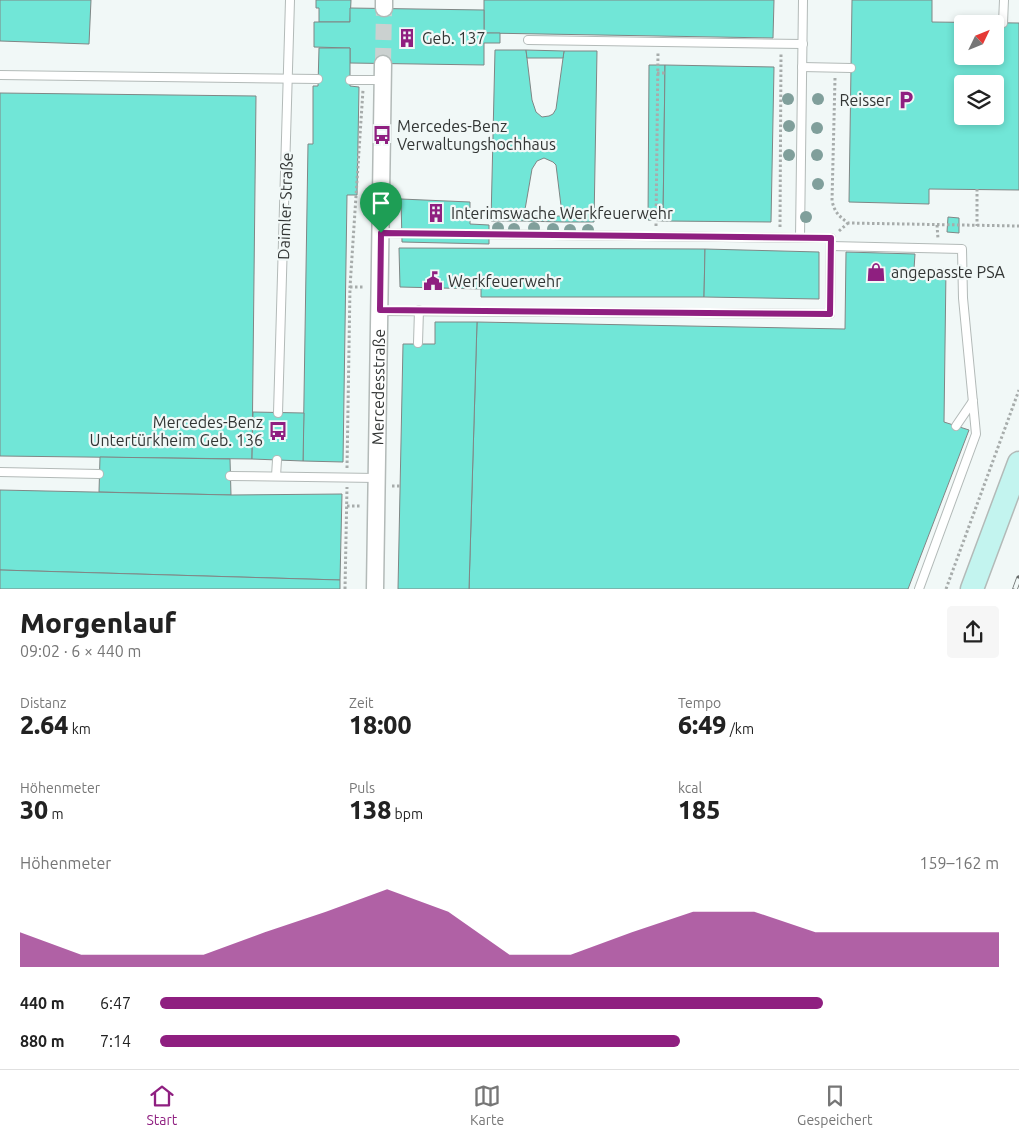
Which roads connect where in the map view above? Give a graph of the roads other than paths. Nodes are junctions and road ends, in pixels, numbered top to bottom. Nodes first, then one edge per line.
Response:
1 (290, 0) edge
2 (803, 0) edge
3 (1004, 0) edge
4 (1003, 15) edge
5 (528, 40) dead end
6 (803, 44) junction
7 (802, 67) junction
8 (851, 68) dead end
9 (383, 72) joint
10 (0, 75) edge
11 (289, 79) junction
12 (318, 79) dead end
13 (350, 80) dead end
14 (381, 233) junction
15 (800, 238) junction
16 (831, 246) junction
17 (380, 310) junction
18 (419, 310) junction
19 (418, 343) dead end
20 (973, 401) junction
21 (278, 413) dead end
22 (956, 426) dead end
23 (276, 460) dead end
24 (1019, 463) edge
25 (0, 472) edge
26 (99, 474) dead end
27 (230, 476) dead end
28 (276, 476) junction
29 (377, 478) junction
30 (376, 589) edge
31 (920, 589) edge
32 (972, 589) edge

1 - 11 lane, Daimler Straße
2 - 6 lane
3 - 4 lane
5 - 6 lane
6 - 7 lane
7 - 8 lane
7 - 15 lane
9 - 13 lane
9 - 14 street, Mercedesstraße
10 - 11 lane
11 - 12 lane
11 - 21 lane, Daimler Straße
14 - 15 lane
14 - 17 street, Mercedesstraße
15 - 16 lane
16 - 18 lane
16 - 20 lane
17 - 18 lane
17 - 29 street, Mercedesstraße
18 - 19 lane
20 - 22 lane
20 - 31 lane
23 - 28 lane
24 - 32 main road
25 - 26 lane
27 - 28 lane
28 - 29 lane
29 - 30 street, Mercedesstraße

